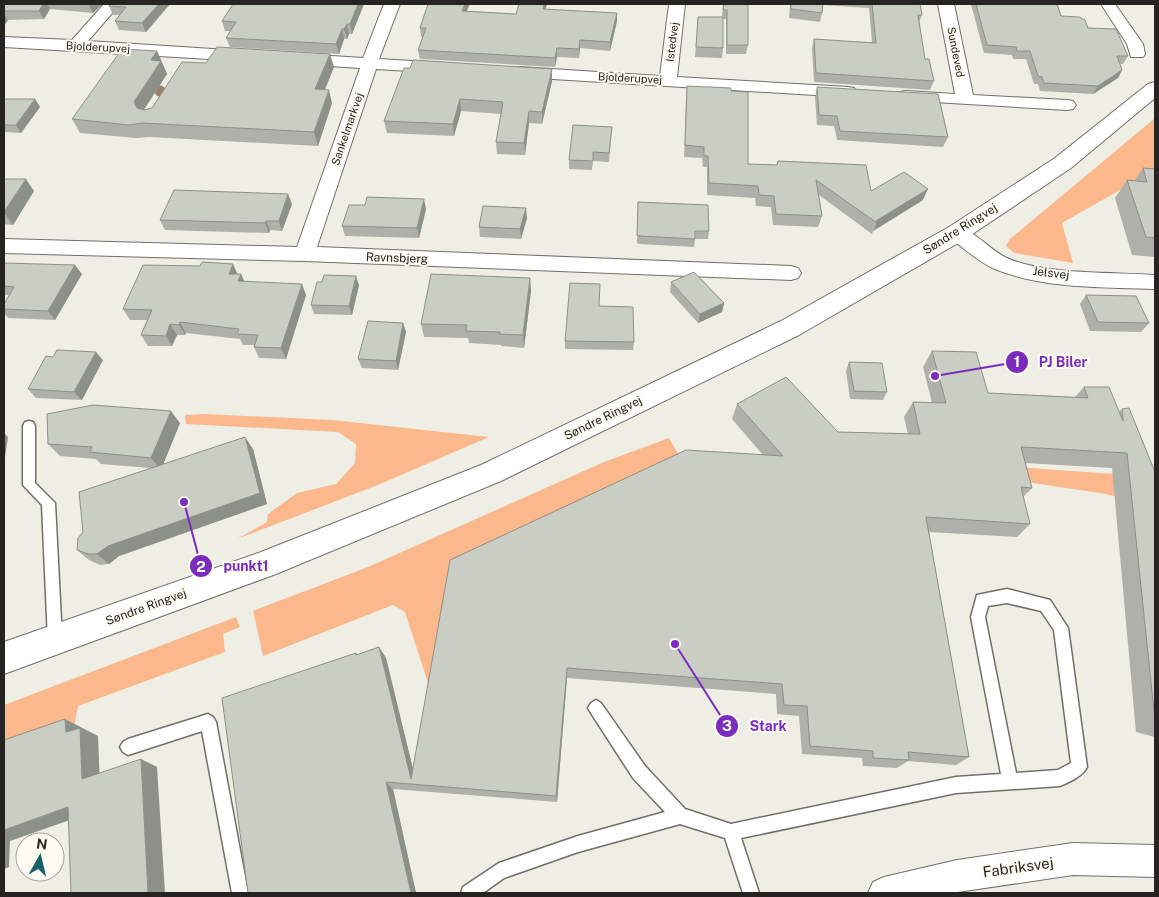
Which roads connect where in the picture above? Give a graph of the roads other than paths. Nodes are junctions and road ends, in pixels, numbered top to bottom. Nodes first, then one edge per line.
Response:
1 (112, 4) edge
2 (392, 4) edge
3 (677, 4) edge
4 (946, 4) edge
5 (1108, 4) edge
6 (4, 42) edge
7 (76, 45) junction
8 (192, 52) junction
9 (1137, 54) dead end
10 (264, 57) edge
11 (284, 58) edge
12 (369, 64) junction
13 (182, 68) edge
14 (456, 69) edge
15 (506, 72) edge
16 (668, 81) junction
17 (1155, 88) edge
18 (866, 93) edge
19 (886, 94) edge
20 (965, 100) junction
21 (1067, 105) dead end
22 (957, 233) junction
23 (4, 246) edge
24 (304, 254) junction
25 (791, 273) dead end
26 (1155, 282) edge
27 (29, 426) dead end
28 (55, 640) junction
29 (4, 658) edge
30 (596, 708) dead end
31 (128, 747) dead end
32 (1010, 781) junction
33 (680, 816) junction
34 (731, 832) junction
35 (1155, 860) edge
36 (240, 893) edge
37 (469, 893) edge
38 (751, 893) edge
39 (884, 893) edge

1 - 7 street
2 - 12 street, Sankelmarkvej
3 - 16 street, Istedvej
4 - 20 street, Sundeved
5 - 9 street
6 - 7 street, Bjolderupvej
7 - 8 street, Bjolderupvej
8 - 10 street, Bjolderupvej
8 - 13 street
11 - 12 street
12 - 14 street
12 - 24 street, Sankelmarkvej
15 - 16 street, Bjolderupvej
16 - 18 street, Bjolderupvej
17 - 22 main road, Søndre Ringvej
19 - 20 street
20 - 21 street
22 - 26 street, Jelsvej
22 - 28 main road, Søndre Ringvej
23 - 24 street, Ravnsbjerg
24 - 25 street, Ravnsbjerg
27 - 28 lane
28 - 29 main road, Søndre Ringvej
30 - 33 lane
31 - 36 lane
32 - 32 lane
32 - 34 lane
33 - 34 lane
33 - 37 lane
34 - 38 lane
35 - 39 street, Fabriksvej

